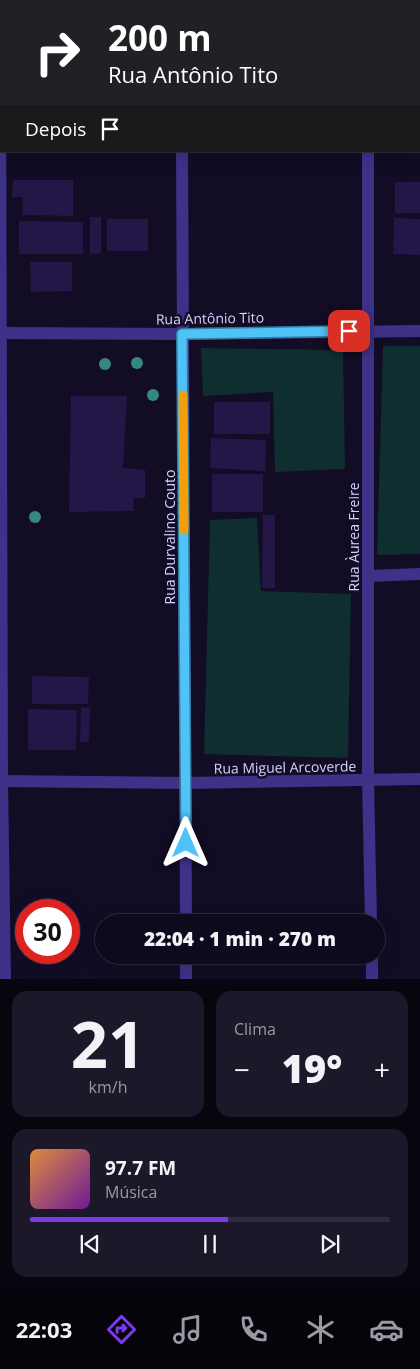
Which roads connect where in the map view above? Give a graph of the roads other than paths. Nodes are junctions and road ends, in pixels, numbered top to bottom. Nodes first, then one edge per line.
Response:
1 (0, 152) edge
2 (182, 152) edge
3 (368, 152) edge
4 (368, 331) junction
5 (420, 331) edge
6 (1, 334) edge
7 (182, 334) junction
8 (420, 574) edge
9 (368, 576) junction
10 (420, 779) edge
11 (368, 780) junction
12 (1, 781) edge
13 (186, 784) junction
14 (186, 914) edge
15 (371, 914) edge
16 (186, 964) edge
17 (372, 964) edge
18 (5, 979) edge
19 (186, 979) edge
20 (372, 979) edge

1 - 6 street
2 - 7 street, Rua Durvalino Couto
3 - 4 street, Rua Àurea Freire
4 - 5 street, Rua Antônio Tito
4 - 7 street, Rua Antônio Tito
4 - 9 street, Rua Àurea Freire
6 - 7 street, Rua Antônio Tito
6 - 12 street
7 - 13 street, Rua Durvalino Couto
8 - 9 street
9 - 11 street, Rua Àurea Freire
10 - 11 street, Rua Miguel Arcoverde
11 - 13 street, Rua Miguel Arcoverde
11 - 15 street, Rua Àurea Freire
12 - 13 street, Rua Miguel Arcoverde
12 - 18 street
13 - 14 street, Rua Durvalino Couto
16 - 19 street
17 - 20 street

